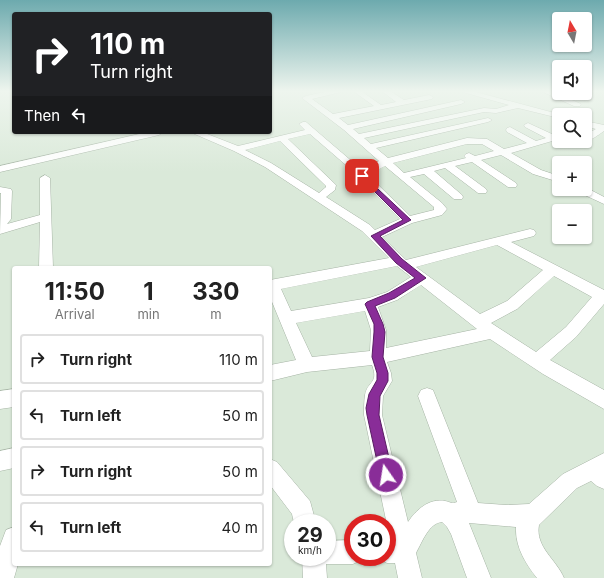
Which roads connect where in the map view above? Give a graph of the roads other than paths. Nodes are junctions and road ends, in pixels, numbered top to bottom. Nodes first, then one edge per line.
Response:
1 (333, 118) edge
2 (391, 118) edge
3 (447, 118) edge
4 (488, 120) dead end
5 (303, 124) dead end
6 (528, 125) dead end
7 (592, 125) edge
8 (347, 128) junction
9 (603, 128) edge
10 (510, 130) dead end
11 (311, 131) junction
12 (150, 134) edge
13 (199, 134) edge
14 (592, 134) edge
15 (552, 135) edge
16 (358, 137) junction
17 (282, 138) junction
18 (552, 138) edge
19 (453, 144) junction
20 (535, 144) junction
21 (369, 147) junction
22 (237, 148) junction
23 (504, 152) junction
24 (473, 159) junction
25 (385, 162) junction
26 (447, 165) junction
27 (0, 169) edge
28 (426, 170) junction
29 (361, 176) junction
30 (402, 176) junction
31 (552, 177) edge
32 (45, 178) dead end
33 (512, 185) dead end
34 (0, 190) edge
35 (482, 191) dead end
36 (592, 194) edge
37 (458, 197) dead end
38 (319, 198) junction
39 (604, 200) edge
40 (44, 217) junction
41 (408, 220) junction
42 (0, 224) edge
43 (0, 230) edge
44 (530, 233) dead end
45 (375, 236) junction
46 (499, 241) junction
47 (402, 263) junction
48 (46, 266) edge
49 (552, 270) junction
50 (421, 278) junction
51 (272, 285) edge
52 (272, 287) edge
53 (603, 296) edge
54 (370, 304) junction
55 (286, 318) junction
56 (479, 322) junction
57 (492, 332) junction
58 (377, 357) junction
59 (537, 361) junction
60 (307, 365) junction
61 (272, 372) edge
62 (427, 396) dead end
63 (12, 398) edge
64 (0, 400) edge
65 (604, 400) edge
66 (12, 458) edge
67 (0, 461) edge
68 (600, 470) edge
69 (272, 472) edge
70 (303, 514) edge
71 (390, 514) edge
72 (458, 514) junction
73 (533, 515) junction
74 (12, 538) edge
75 (0, 539) edge
76 (12, 545) edge
77 (396, 551) edge
78 (314, 566) edge
79 (2, 578) edge
80 (315, 578) edge
81 (410, 578) edge
82 (479, 578) edge
83 (552, 578) edge

1 - 8 street
2 - 8 street
3 - 16 street
4 - 21 street
5 - 11 street
6 - 15 street
7 - 9 street
8 - 16 street
9 - 14 street
10 - 20 street
11 - 17 street
11 - 29 street
12 - 27 street
13 - 22 street
16 - 21 street
17 - 22 street
17 - 38 street
18 - 20 street
19 - 23 street
19 - 24 street
19 - 25 street
20 - 23 street
21 - 25 street
22 - 38 street
23 - 24 street
23 - 31 street
24 - 26 street
24 - 33 street
25 - 29 street
25 - 30 street
26 - 28 street
26 - 35 street
28 - 30 street
28 - 37 street
29 - 41 street
30 - 41 street
32 - 40 street
34 - 42 street
36 - 39 street
38 - 45 street
40 - 43 street
40 - 48 street
41 - 45 street
44 - 46 street
45 - 47 street
46 - 47 street
46 - 49 street
47 - 50 street
47 - 51 street
49 - 53 street
49 - 56 street
50 - 54 street
50 - 56 street
52 - 55 street
53 - 59 street
54 - 55 street
54 - 58 street
55 - 60 street
56 - 57 street
57 - 58 street
57 - 59 street
58 - 60 street
58 - 71 street
59 - 65 street
60 - 61 street
62 - 72 street
63 - 64 street
66 - 67 street
68 - 73 street
69 - 70 street
72 - 73 street
72 - 77 street
72 - 82 street
73 - 83 street
74 - 75 street
76 - 79 street
77 - 81 street
78 - 80 street

